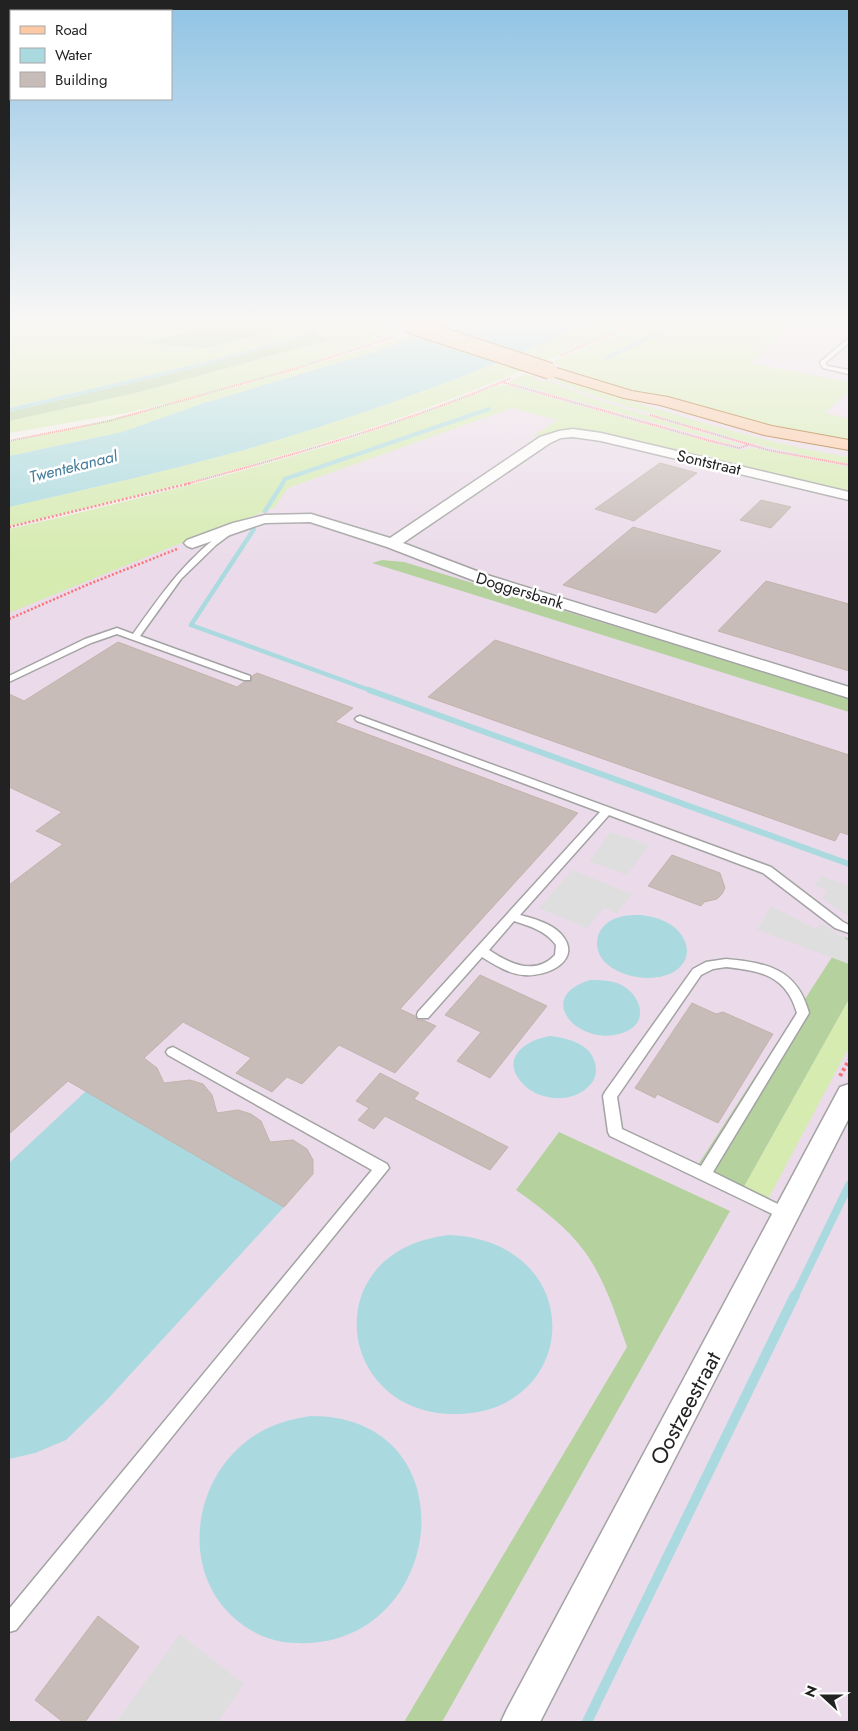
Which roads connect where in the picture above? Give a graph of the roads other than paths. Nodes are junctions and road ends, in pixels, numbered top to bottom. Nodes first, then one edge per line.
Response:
1 (646, 403) edge
2 (672, 403) edge
3 (849, 445) edge
4 (849, 454) edge
5 (849, 496) edge
6 (238, 526) junction
7 (192, 544) road end
8 (392, 544) junction
9 (135, 637) junction
10 (9, 678) edge
11 (247, 678) dead end
12 (849, 693) edge
13 (360, 719) dead end
14 (607, 811) junction
15 (512, 916) junction
16 (849, 929) edge
17 (481, 950) junction
18 (423, 1014) dead end
19 (173, 1052) dead end
20 (849, 1094) edge
21 (704, 1174) junction
22 (787, 1214) junction
23 (9, 1624) edge
24 (520, 1722) edge

1 - 4 main road
2 - 3 main road
5 - 8 street, Sontstraat
6 - 7 street, Doggersbank
6 - 8 street, Doggersbank
6 - 9 lane
8 - 12 street, Doggersbank
9 - 10 lane
9 - 11 lane
13 - 14 lane
14 - 15 lane
14 - 16 lane
15 - 17 lane
15 - 17 lane
17 - 18 lane
19 - 23 lane
20 - 22 street, Oostzeestraat
21 - 21 lane
21 - 22 lane
22 - 24 street, Oostzeestraat

